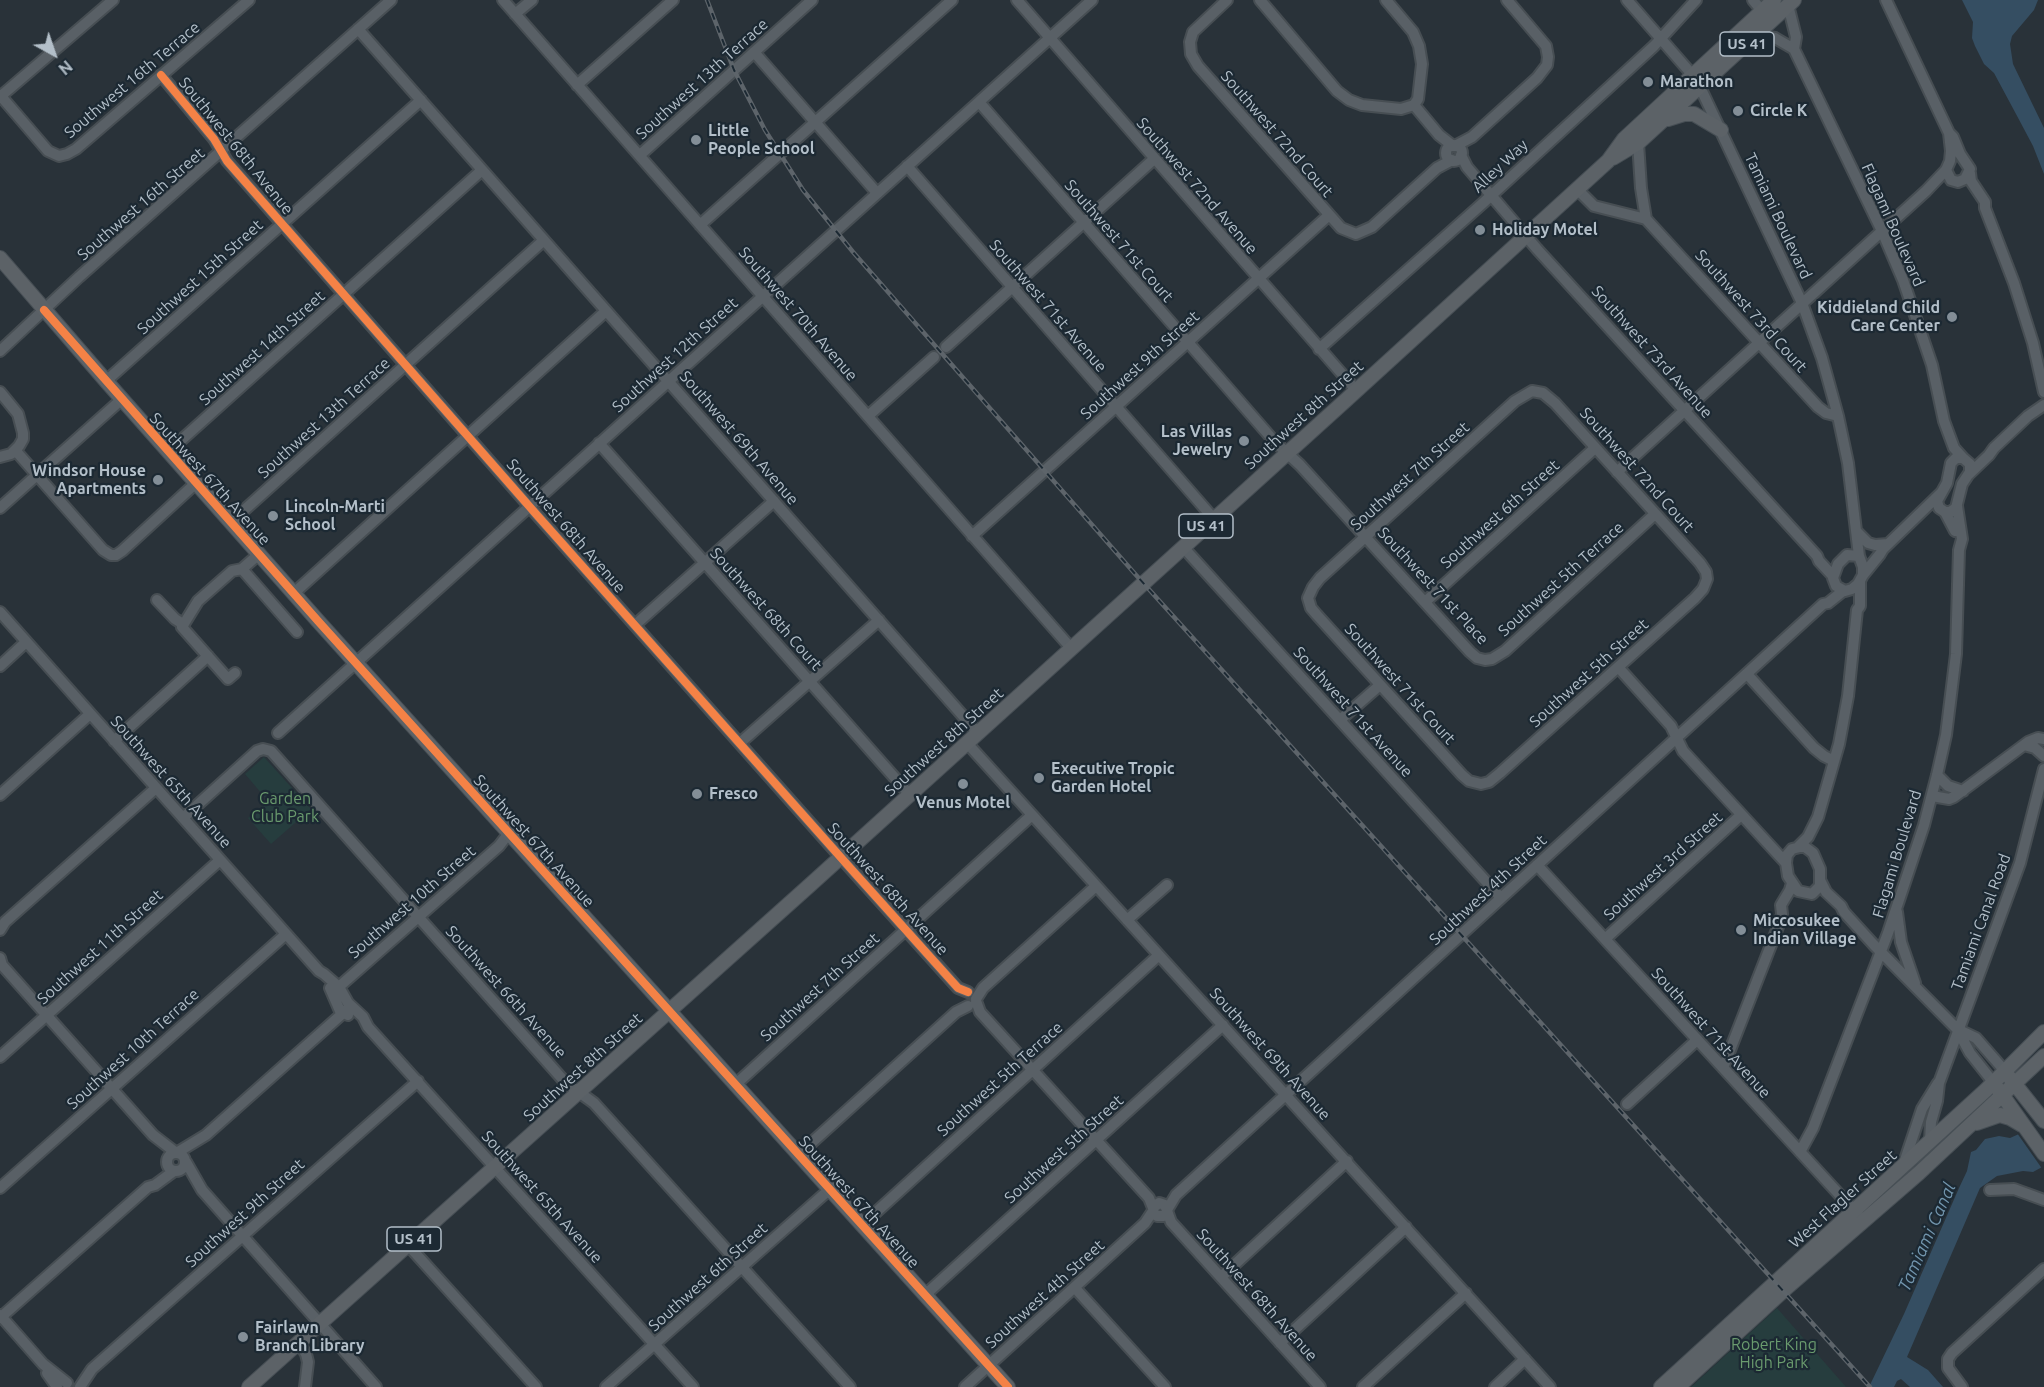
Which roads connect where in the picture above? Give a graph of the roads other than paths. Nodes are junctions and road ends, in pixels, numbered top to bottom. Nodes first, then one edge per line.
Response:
1 (113, 0) edge
2 (249, 0) edge
3 (391, 0) edge
4 (503, 0) edge
5 (532, 0) edge
6 (673, 0) edge
7 (812, 0) edge
8 (952, 0) edge
9 (1017, 0) edge
10 (1092, 0) edge
11 (1227, 0) edge
12 (1260, 0) edge
13 (1386, 0) edge
14 (1507, 0) edge
15 (1628, 0) edge
16 (1696, 0) edge
17 (1753, 0) edge
18 (1774, 0) edge
19 (1886, 0) edge
20 (1791, 2) edge
21 (1762, 11) junction
22 (515, 15) junction
23 (358, 29) junction
24 (1756, 35) junction
25 (1050, 38) junction
26 (1660, 38) junction
27 (1794, 49) junction
28 (754, 52) junction
29 (161, 75) junction
30 (1697, 82) junction
31 (577, 85) junction
32 (0, 95) edge
33 (421, 100) junction
34 (979, 102) junction
35 (1414, 105) junction
36 (1666, 119) junction
37 (815, 123) junction
38 (1721, 130) junction
39 (1949, 133) junction
40 (1638, 143) junction
41 (221, 152) junction
42 (1454, 153) junction
43 (639, 156) junction
44 (1154, 159) junction
45 (1963, 159) junction
46 (1608, 161) junction
47 (907, 166) junction
48 (1948, 166) junction
49 (482, 170) junction
50 (1970, 173) junction
51 (1956, 182) junction
52 (1577, 189) junction
53 (1926, 191) junction
54 (877, 193) junction
55 (1491, 195) junction
56 (1985, 208) junction
57 (1328, 216) junction
58 (1646, 219) junction
59 (1083, 222) junction
60 (282, 224) junction
61 (699, 225) junction
62 (1882, 231) junction
63 (1526, 236) junction
64 (544, 240) junction
65 (0, 258) edge
66 (1258, 279) junction
67 (1011, 286) junction
68 (344, 294) junction
69 (762, 296) junction
70 (1802, 303) junction
71 (44, 310) junction
72 (606, 311) junction
73 (1187, 342) junction
74 (1759, 342) junction
75 (946, 347) dead end
76 (1318, 349) junction
77 (0, 351) edge
78 (934, 357) dead end
79 (406, 365) junction
80 (106, 381) junction
81 (668, 381) junction
82 (1356, 390) junction
83 (1539, 391) joint
84 (0, 392) edge
85 (2044, 392) edge
86 (122, 399) junction
87 (2044, 405) edge
88 (1116, 407) junction
89 (1684, 410) junction
90 (868, 416) junction
91 (1838, 416) junction
92 (1944, 421) junction
93 (468, 435) junction
94 (599, 443) junction
95 (1595, 448) junction
96 (1994, 448) junction
97 (15, 450) junction
98 (168, 452) junction
99 (1286, 453) junction
100 (0, 458) edge
101 (1965, 458) junction
102 (1951, 463) junction
103 (1617, 472) junction
104 (36, 475) junction
105 (1969, 475) junction
106 (196, 483) junction
107 (1942, 493) junction
108 (774, 501) junction
109 (530, 506) junction
110 (1957, 506) junction
111 (0, 508) edge
112 (1944, 512) junction
113 (1655, 514) junction
114 (1916, 518) junction
115 (1214, 519) junction
116 (231, 522) junction
117 (1855, 532) junction
118 (972, 536) junction
119 (1366, 537) junction
120 (1885, 546) junction
121 (1183, 547) junction
122 (1959, 550) junction
123 (259, 554) junction
124 (1817, 556) junction
125 (1860, 557) junction
126 (1843, 558) junction
127 (705, 563) junction
128 (242, 569) junction
129 (1707, 575) joint
130 (1861, 578) junction
131 (1833, 579) junction
132 (1845, 591) junction
133 (294, 593) junction
134 (1309, 595) joint
135 (158, 600) dead end
136 (1425, 602) junction
137 (1823, 604) junction
138 (1857, 610) junction
139 (0, 612) edge
140 (879, 620) junction
141 (183, 624) junction
142 (635, 625) junction
143 (297, 632) dead end
144 (26, 642) junction
145 (1071, 648) junction
146 (208, 656) junction
147 (1485, 660) joint
148 (356, 662) junction
149 (0, 666) edge
150 (1618, 667) junction
151 (235, 673) dead end
152 (1747, 674) junction
153 (810, 681) junction
154 (1380, 684) junction
155 (90, 714) junction
156 (1340, 720) junction
157 (278, 733) dead end
158 (978, 733) junction
159 (1676, 738) junction
160 (2044, 739) edge
161 (114, 741) junction
162 (740, 743) junction
163 (967, 743) junction
164 (2024, 745) junction
165 (2044, 756) edge
166 (1834, 761) junction
167 (2044, 769) edge
168 (1937, 775) junction
169 (1481, 784) joint
170 (156, 788) junction
171 (1963, 791) junction
172 (0, 795) edge
173 (910, 795) junction
174 (1932, 796) junction
175 (1032, 815) junction
176 (1741, 815) junction
177 (1818, 817) junction
178 (183, 818) junction
179 (509, 833) junction
180 (1767, 841) junction
181 (1796, 848) junction
182 (841, 857) junction
183 (1816, 859) junction
184 (220, 860) junction
185 (1786, 862) junction
186 (1537, 865) junction
187 (1821, 882) junction
188 (1792, 883) junction
189 (1167, 885) dead end
190 (1096, 886) junction
191 (1808, 894) junction
192 (1501, 898) junction
193 (1897, 909) junction
194 (1844, 912) junction
195 (1782, 914) junction
196 (418, 917) junction
197 (1127, 921) junction
198 (2, 925) edge
199 (906, 930) junction
200 (286, 934) junction
201 (1605, 939) junction
202 (1881, 952) junction
203 (1159, 955) junction
204 (1, 962) edge
205 (1917, 988) junction
206 (336, 990) junction
207 (969, 1000) junction
208 (346, 1010) junction
209 (669, 1012) junction
210 (47, 1015) junction
211 (1223, 1025) junction
212 (1957, 1029) junction
213 (2044, 1032) edge
214 (1697, 1040) junction
215 (0, 1058) edge
216 (2042, 1058) edge
217 (1723, 1068) junction
218 (1032, 1070) junction
219 (2004, 1070) junction
220 (418, 1081) junction
221 (1993, 1082) junction
222 (1938, 1083) junction
223 (2014, 1083) junction
224 (735, 1085) junction
225 (112, 1088) junction
226 (580, 1092) junction
227 (2002, 1094) junction
228 (1286, 1095) junction
229 (1627, 1104) dead end
230 (2042, 1118) edge
231 (2024, 1126) junction
232 (1967, 1128) junction
233 (1096, 1140) junction
234 (1930, 1141) junction
235 (1800, 1152) junction
236 (2044, 1154) edge
237 (798, 1155) junction
238 (176, 1161) junction
239 (1347, 1161) junction
240 (1903, 1166) junction
241 (495, 1167) junction
242 (0, 1188) edge
243 (830, 1189) junction
244 (1990, 1190) dead end
245 (2044, 1200) edge
246 (1160, 1210) junction
247 (1859, 1216) junction
248 (862, 1225) junction
249 (1406, 1227) junction
250 (242, 1236) junction
251 (408, 1245) junction
252 (742, 1267) junction
253 (2044, 1269) edge
254 (1221, 1277) junction
255 (1075, 1288) junction
256 (1466, 1293) junction
257 (925, 1295) junction
258 (1, 1317) edge
259 (320, 1324) junction
260 (299, 1343) junction
261 (1280, 1343) junction
262 (654, 1344) junction
263 (1715, 1345) junction
264 (1525, 1359) junction
265 (989, 1366) junction
266 (68, 1386) edge
267 (249, 1387) edge
268 (305, 1387) edge
269 (376, 1387) edge
270 (536, 1387) edge
271 (606, 1387) edge
272 (693, 1387) edge
273 (850, 1387) edge
274 (965, 1387) edge
275 (1008, 1387) edge
276 (1165, 1387) edge
277 (1319, 1387) edge
278 (1363, 1387) edge
279 (1495, 1387) edge
280 (1550, 1387) edge
281 (1661, 1387) edge
282 (1678, 1387) edge
283 (1962, 1387) edge

1 - 32 street
2 - 29 street, Southwest 16th Terrace
3 - 23 street, Southwest 16th Street
4 - 22 street, Southwest 70th Avenue
5 - 22 street
6 - 31 street
7 - 28 street, Southwest 13th Terrace
8 - 37 street
9 - 25 street, Southwest 72nd Avenue
10 - 25 street, Southwest 12th Street
11 - 57 street, Southwest 72nd Court
12 - 35 street
13 - 35 street
14 - 42 street
15 - 26 street, Tamiami Boulevard
16 - 26 street, Alley Way
17 - 21 street
18 - 21 main road, Southwest 8th Street / US 41
19 - 39 street
20 - 24 main road, Southwest 8th Street / US 41
20 - 27 street, Flagami Boulevard
21 - 30 main road, Southwest 8th Street / US 41
22 - 31 street, Southwest 70th Avenue
23 - 33 street, Southwest 69th Avenue
23 - 41 street, Southwest 16th Street
24 - 27 street
24 - 30 main road, Southwest 8th Street / US 41
25 - 34 street, Southwest 12th Street
25 - 44 street, Southwest 72nd Avenue
26 - 30 street, Tamiami Boulevard
26 - 55 street, Alley Way
27 - 62 street, Flagami Boulevard
28 - 37 street
28 - 43 street, Southwest 13th Terrace
29 - 32 street, Southwest 16th Terrace
29 - 41 street, Southwest 68th Avenue
30 - 36 main road, Southwest 8th Street / US 41
30 - 38 street, Tamiami Boulevard
30 - 46 main road, Southwest 8th Street / US 41
31 - 43 street, Southwest 70th Avenue
33 - 49 street, Southwest 69th Avenue
33 - 60 street, Southwest 15th Street
34 - 47 street, Southwest 12th Street
34 - 59 street, Southwest 71st Court
35 - 42 street, Southwest 73rd Avenue
36 - 38 main road
36 - 40 main road, Southwest 8th Street / US 41
37 - 54 street
37 - 61 street
38 - 70 street, Tamiami Boulevard
39 - 45 street
39 - 48 street
40 - 46 main road, Southwest 8th Street / US 41
40 - 58 street
41 - 60 street, Southwest 68th Avenue
41 - 71 street, Southwest 16th Street
42 - 55 street, Southwest 73rd Avenue
42 - 57 street, Southwest 72nd Court
43 - 61 street, Southwest 70th Avenue
44 - 59 street
44 - 66 street, Southwest 72nd Avenue
45 - 48 street
45 - 50 street
46 - 52 main road, Southwest 8th Street / US 41
47 - 54 street, Southwest 12th Street
47 - 67 street, Southwest 71st Avenue
48 - 51 street
48 - 53 street
49 - 64 street, Southwest 69th Avenue
49 - 68 street, Southwest 14th Street
50 - 51 street
50 - 56 street
51 - 53 street
51 - 56 street
52 - 58 street
52 - 63 main road, Southwest 8th Street / US 41
53 - 62 street
54 - 69 street, Southwest 12th Street
55 - 63 street, Southwest 73rd Avenue
55 - 76 street, Alley Way
56 - 85 street
57 - 66 street, Southwest 9th Street
58 - 74 street, Southwest 73rd Court
59 - 67 street
59 - 73 street, Southwest 71st Court
60 - 68 street, Southwest 68th Avenue
60 - 80 street, Southwest 15th Street
61 - 69 street, Southwest 70th Avenue
62 - 70 street
62 - 92 street, Flagami Boulevard
63 - 82 main road, Southwest 8th Street / US 41
63 - 89 street, Southwest 73rd Avenue
64 - 72 street, Southwest 69th Avenue
64 - 79 street, Southwest 13th Terrace
65 - 71 main road, Southwest 67th Avenue
66 - 73 street, Southwest 9th Street
66 - 76 street, Southwest 72nd Avenue
67 - 75 street
67 - 88 street, Southwest 71st Avenue
68 - 79 street, Southwest 68th Avenue
68 - 98 street, Southwest 14th Street
69 - 81 street, Southwest 12th Street
69 - 90 street, Southwest 70th Avenue
70 - 74 street
70 - 91 street, Tamiami Boulevard
71 - 77 street, Southwest 16th Street
71 - 80 main road, Southwest 67th Avenue
72 - 81 street, Southwest 69th Avenue
72 - 93 street
73 - 88 street, Southwest 9th Street
73 - 99 street, Southwest 71st Court
74 - 89 street
74 - 91 street, Southwest 73rd Court
76 - 82 street, Southwest 72nd Avenue
78 - 90 street
79 - 93 street, Southwest 68th Avenue
79 - 116 street, Southwest 13th Terrace
80 - 86 main road, Southwest 67th Avenue
81 - 94 street, Southwest 12th Street
81 - 108 street, Southwest 69th Avenue
82 - 99 main road, Southwest 8th Street / US 41
83 - 95 street, Southwest 72nd Court
83 - 119 street, Southwest 7th Street
84 - 97 street
86 - 98 main road, Southwest 67th Avenue
86 - 104 street
87 - 96 street
88 - 115 street, Southwest 71st Avenue
88 - 118 street, Southwest 9th Street
89 - 103 street
89 - 124 street, Southwest 73rd Avenue
90 - 118 street, Southwest 70th Avenue
91 - 117 street, Tamiami Boulevard
92 - 101 street, Flagami Boulevard
92 - 102 street, Flagami Boulevard
93 - 109 street, Southwest 68th Avenue
93 - 133 street
94 - 109 street, Southwest 12th Street
94 - 127 street, Southwest 68th Court
95 - 103 street, Southwest 72nd Court
95 - 136 street, Southwest 6th Street
96 - 101 street
96 - 105 street
97 - 100 street
97 - 104 street
98 - 106 main road, Southwest 67th Avenue
99 - 115 main road, Southwest 8th Street / US 41
99 - 119 street, Southwest 71st Place
101 - 102 street
101 - 105 street, Flagami Boulevard
102 - 107 street
103 - 113 street, Southwest 72nd Court
104 - 106 street
104 - 111 street
105 - 110 street
106 - 116 main road, Southwest 67th Avenue
107 - 112 street, Flagami Boulevard
107 - 114 street
108 - 127 street
108 - 140 street, Southwest 69th Avenue
109 - 142 street, Southwest 68th Avenue
109 - 148 street, Southwest 12th Street
110 - 112 street
110 - 122 street, Flagami Boulevard
112 - 114 street
112 - 122 street, Flagami Boulevard
113 - 129 street, Southwest 72nd Court
113 - 147 street, Southwest 5th Terrace
114 - 120 street
115 - 121 main road, Southwest 8th Street / US 41
116 - 123 main road, Southwest 67th Avenue
117 - 120 street
117 - 125 street, Tamiami Boulevard
117 - 126 street, Tamiami Boulevard
118 - 145 street, Southwest 70th Avenue
119 - 134 street, Southwest 7th Street
119 - 136 street, Southwest 71st Place
120 - 125 street
120 - 130 street
121 - 145 main road, Southwest 8th Street / US 41
121 - 156 street, Southwest 71st Avenue
122 - 168 street, Flagami Boulevard
123 - 128 street
123 - 133 main road, Southwest 67th Avenue
124 - 126 street
124 - 131 street, Southwest 73rd Avenue
125 - 126 street
125 - 130 street
126 - 131 street
127 - 142 street
127 - 153 street, Southwest 68th Court
128 - 141 street
128 - 143 street
129 - 150 street, Southwest 5th Street
130 - 132 street
130 - 138 street
131 - 132 street
131 - 137 street, Southwest 4th Street
132 - 137 street, Southwest 4th Street
132 - 138 street
133 - 148 main road, Southwest 67th Avenue
134 - 154 street, Southwest 71st Court
135 - 141 street
136 - 147 street, Southwest 71st Place
137 - 152 street, Southwest 4th Street
138 - 166 street
139 - 144 street, Southwest 65th Avenue
140 - 153 street
140 - 158 street, Southwest 69th Avenue
141 - 146 street
142 - 162 street, Southwest 68th Avenue
144 - 149 street
144 - 155 street, Southwest 65th Avenue
145 - 158 main road, Southwest 8th Street / US 41
146 - 151 street
146 - 161 street
148 - 157 street, Southwest 12th Street
148 - 179 main road, Southwest 67th Avenue
150 - 159 street
150 - 169 street, Southwest 5th Street
152 - 159 street, Southwest 4th Street
152 - 166 street
153 - 162 street
153 - 173 street, Southwest 68th Court
154 - 156 street
154 - 169 street, Southwest 71st Court
155 - 161 street, Southwest 65th Avenue
155 - 172 street
156 - 192 street, Southwest 71st Avenue
158 - 163 main road, Southwest 8th Street / US 41
159 - 176 street
159 - 186 street, Southwest 4th Street
160 - 164 street
161 - 170 street, Southwest 65th Avenue
162 - 182 street, Southwest 68th Avenue
163 - 173 main road, Southwest 8th Street / US 41
163 - 175 street, Southwest 69th Avenue
164 - 165 street
164 - 171 street
166 - 177 street
167 - 212 street, Tamiami Canal Road
168 - 171 street
168 - 174 street, Flagami Boulevard
170 - 178 street, Southwest 65th Avenue
170 - 198 street
171 - 174 street
173 - 182 main road, Southwest 8th Street / US 41
174 - 193 street, Flagami Boulevard
175 - 190 street, Southwest 69th Avenue
175 - 199 street, Southwest 7th Street
176 - 180 street
176 - 201 street, Southwest 3rd Street
177 - 181 street
177 - 183 street
178 - 184 street, Southwest 65th Avenue
178 - 196 street, Southwest 66th Avenue
179 - 196 street, Southwest 10th Street
179 - 209 main road, Southwest 67th Avenue
180 - 181 street
180 - 185 street
181 - 183 street
181 - 185 street
182 - 199 street, Southwest 68th Avenue
182 - 209 main road, Southwest 8th Street / US 41
183 - 187 street
184 - 200 street, Southwest 65th Avenue
184 - 210 street, Southwest 11th Street
185 - 188 street
186 - 192 street, Southwest 4th Street
186 - 201 street, Southwest 71st Avenue
187 - 191 street
187 - 194 street
188 - 191 street
188 - 195 street
189 - 197 street
190 - 197 street, Southwest 69th Avenue
190 - 207 street
191 - 194 street
191 - 195 street
192 - 228 street, Southwest 4th Street
193 - 202 street, Flagami Boulevard
193 - 205 street
194 - 202 street
195 - 217 street
196 - 206 street, Southwest 10th Street
196 - 226 street, Southwest 66th Avenue
197 - 203 street, Southwest 69th Avenue
199 - 207 street, Southwest 68th Avenue
199 - 224 street, Southwest 7th Street
200 - 206 street, Southwest 65th Avenue
200 - 225 street, Southwest 10th Terrace
201 - 214 street, Southwest 71st Avenue
202 - 205 street
202 - 235 street, Flagami Boulevard
203 - 211 street, Southwest 69th Avenue
203 - 218 street, Southwest 5th Terrace
204 - 210 street
205 - 212 street
206 - 208 street, Southwest 65th Avenue
207 - 218 street, Southwest 68th Avenue
207 - 237 street
208 - 220 street, Southwest 65th Avenue
208 - 238 street
209 - 224 main road, Southwest 67th Avenue
209 - 226 main road, Southwest 8th Street / US 41
210 - 215 street, Southwest 11th Street
210 - 225 street
211 - 228 street, Southwest 69th Avenue
211 - 233 street, Southwest 5th Street
212 - 219 street
212 - 221 street
212 - 222 street, Tamiami Canal Road
213 - 219 main road, West Flagler Street
214 - 217 street, Southwest 71st Avenue
214 - 229 street
216 - 223 main road, West Flagler Street
217 - 235 street, Southwest 71st Avenue
218 - 233 street, Southwest 68th Avenue
218 - 248 street, Southwest 5th Terrace
219 - 221 main road, West Flagler Street
219 - 223 main road
220 - 241 street, Southwest 65th Avenue
220 - 250 street, Southwest 9th Street
221 - 227 main road
221 - 234 main road, West Flagler Street
222 - 234 street, Tamiami Canal Road
222 - 240 street, Tamiami Canal Road
223 - 227 main road, West Flagler Street
223 - 230 main road
224 - 237 main road, Southwest 67th Avenue
225 - 238 street
225 - 242 street, Southwest 10th Terrace
226 - 241 main road, Southwest 8th Street / US 41
226 - 252 street, Southwest 66th Avenue
227 - 231 main road
227 - 232 main road, West Flagler Street
228 - 239 street, Southwest 69th Avenue
228 - 246 street, Southwest 4th Street
231 - 232 main road
231 - 236 main road
232 - 247 main road, West Flagler Street
233 - 246 street, Southwest 68th Avenue
233 - 257 street, Southwest 5th Street
234 - 240 main road, West Flagler Street
235 - 247 street, Southwest 71st Avenue
237 - 243 main road, Southwest 67th Avenue
238 - 250 street
238 - 258 street
239 - 249 street, Southwest 69th Avenue
239 - 254 street
240 - 247 main road, West Flagler Street
241 - 251 main road, Southwest 8th Street / US 41
241 - 262 street, Southwest 65th Avenue
243 - 248 main road, Southwest 67th Avenue
243 - 252 street, Southwest 6th Street
244 - 245 street
246 - 254 street, Southwest 68th Avenue
246 - 255 street, Southwest 4th Street
247 - 263 main road, West Flagler Street
248 - 257 main road, Southwest 67th Avenue
249 - 256 street, Southwest 69th Avenue
249 - 261 street
250 - 259 street
250 - 266 street, Southwest 9th Street
251 - 259 main road, Southwest 8th Street / US 41
251 - 270 street
252 - 262 street, Southwest 6th Street
252 - 273 street, Southwest 66th Avenue
253 - 283 street
254 - 261 street, Southwest 68th Avenue
255 - 265 street, Southwest 4th Street
255 - 276 street
256 - 264 street, Southwest 69th Avenue
256 - 278 street
257 - 265 main road, Southwest 67th Avenue
258 - 266 street
259 - 260 main road, Southwest 8th Street / US 41
259 - 269 street
260 - 267 main road, Southwest 8th Street / US 41
260 - 268 street
261 - 277 street, Southwest 68th Avenue
262 - 271 street, Southwest 6th Street
262 - 272 street, Southwest 65th Avenue
263 - 281 main road, West Flagler Street
263 - 282 main road, West Flagler Street
264 - 279 street
264 - 280 street, Southwest 69th Avenue
265 - 274 street, Southwest 4th Street
265 - 275 main road, Southwest 67th Avenue

